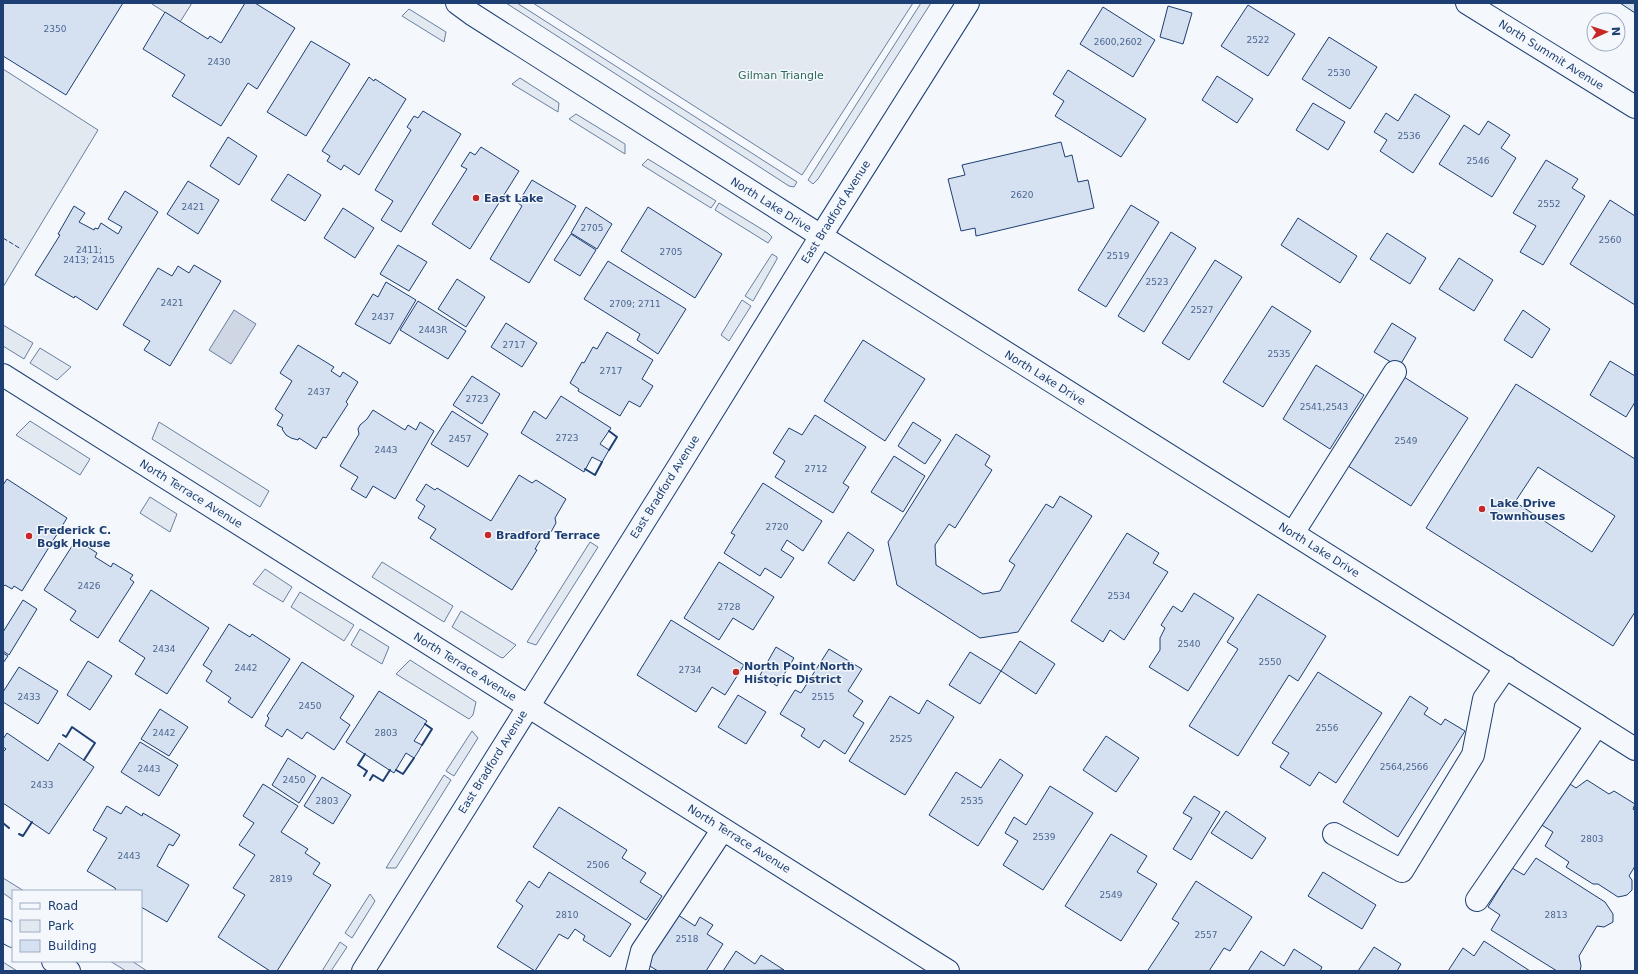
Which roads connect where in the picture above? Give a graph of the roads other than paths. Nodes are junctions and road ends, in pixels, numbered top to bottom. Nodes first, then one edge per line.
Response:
1 (457, 3) edge
2 (968, 3) edge
3 (1467, 3) edge
4 (1635, 107) edge
5 (820, 236) junction
6 (1395, 372) dead end
7 (3, 375) edge
8 (1293, 533) junction
9 (1506, 667) junction
10 (528, 706) junction
11 (1597, 725) junction
12 (1635, 749) edge
13 (723, 829) junction
14 (1334, 834) dead end
15 (1477, 900) dead end
16 (3, 930) edge
17 (12, 935) edge
18 (55, 962) edge
19 (69, 971) edge
20 (362, 971) edge
21 (637, 971) edge
22 (948, 971) edge

1 - 5 street, North Lake Drive
2 - 5 street, East Bradford Avenue
3 - 4 street, North Summit Avenue
5 - 8 street, North Lake Drive
5 - 10 street, East Bradford Avenue
6 - 8 street
7 - 10 street, North Terrace Avenue
8 - 9 street, North Lake Drive
9 - 11 street, North Lake Drive
9 - 14 street
10 - 13 street, North Terrace Avenue
10 - 20 street, East Bradford Avenue
11 - 12 street, North Lake Drive
11 - 15 street
13 - 21 street
13 - 22 street, North Terrace Avenue
16 - 17 street
18 - 19 street

